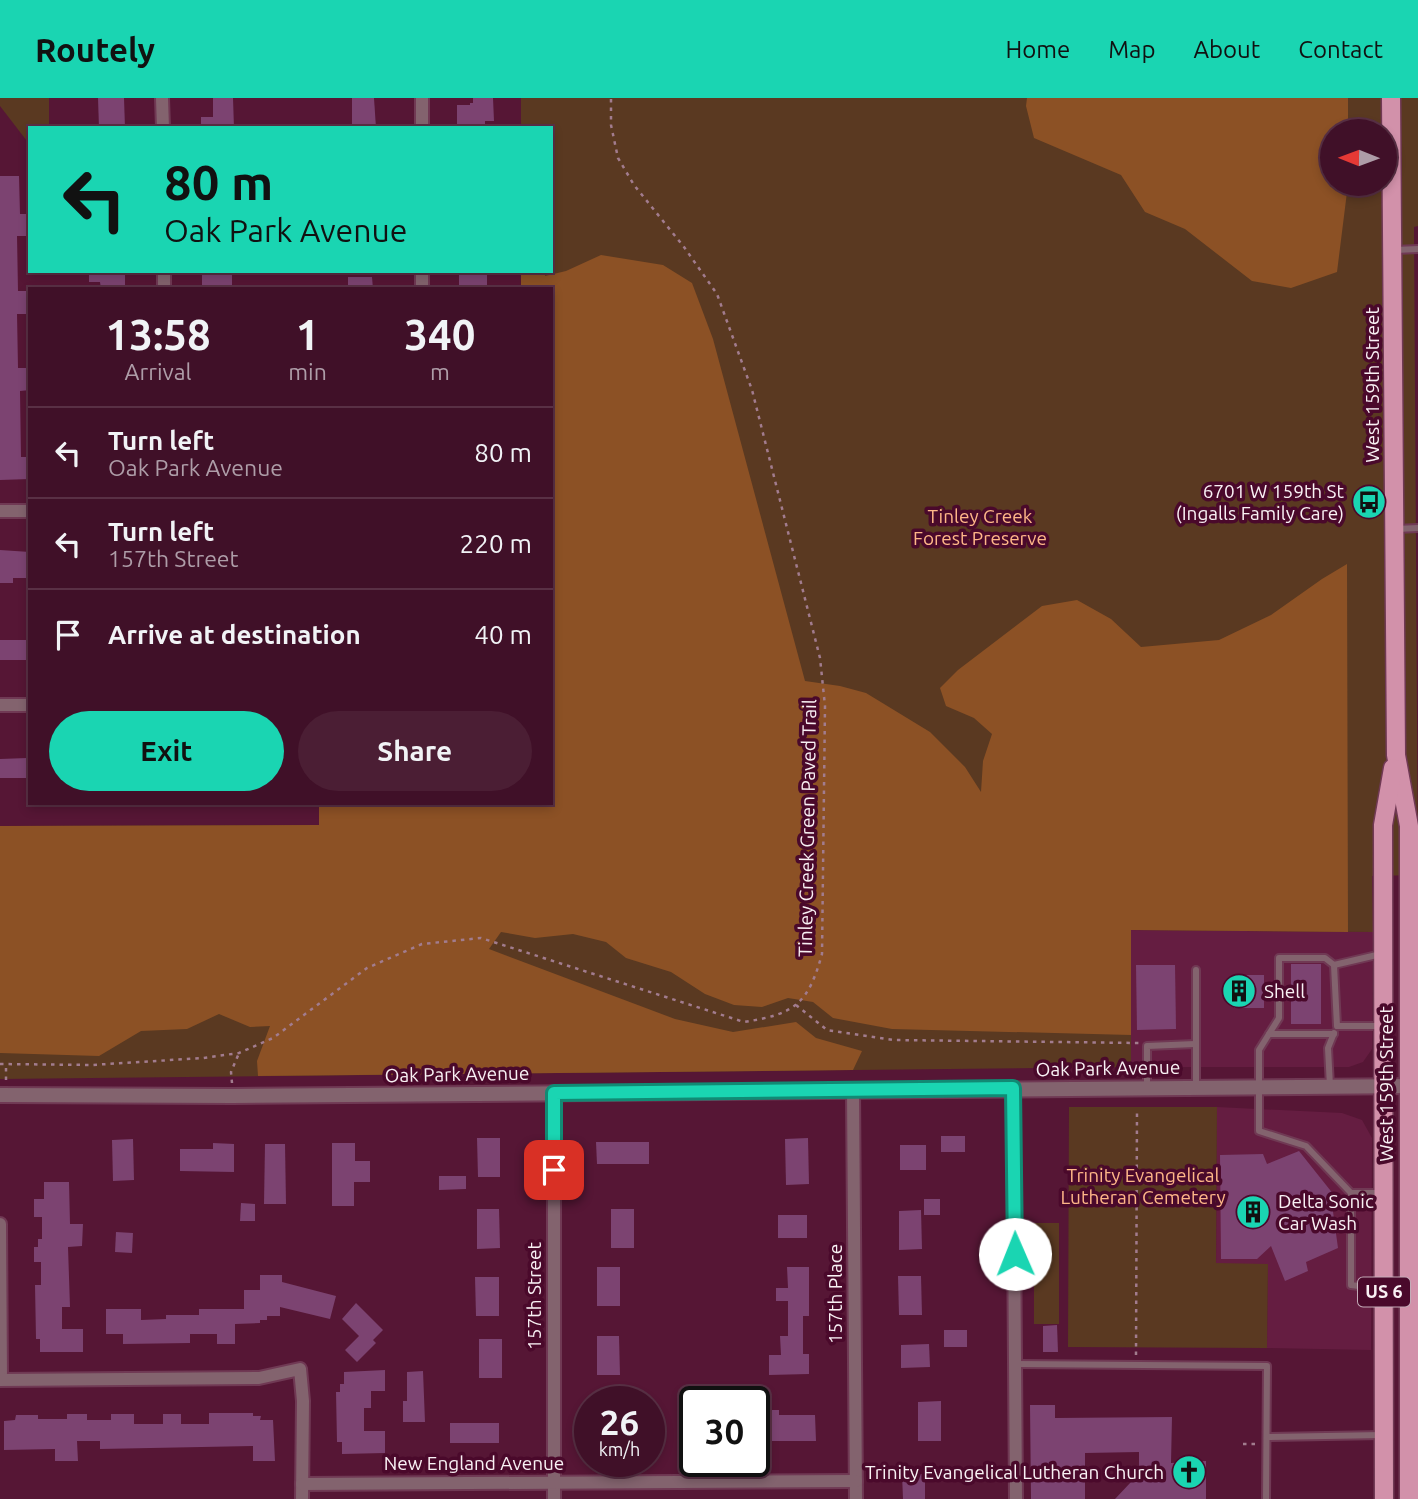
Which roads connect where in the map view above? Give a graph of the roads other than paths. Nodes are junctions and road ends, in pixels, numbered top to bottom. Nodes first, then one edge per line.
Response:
1 (162, 98) edge
2 (422, 98) edge
3 (1391, 98) edge
4 (163, 126) edge
5 (422, 126) edge
6 (1418, 249) edge
7 (1392, 250) junction
8 (0, 511) edge
9 (28, 511) edge
10 (1418, 528) edge
11 (1394, 529) junction
12 (0, 705) edge
13 (28, 705) edge
14 (1396, 755) junction
15 (1383, 954) junction
16 (1334, 965) junction
17 (1196, 970) dead end
18 (1413, 983) edge
19 (1337, 1026) junction
20 (1383, 1026) junction
21 (1269, 1034) junction
22 (1334, 1034) junction
23 (1195, 1044) junction
24 (1383, 1085) junction
25 (1330, 1086) junction
26 (1413, 1086) edge
27 (1147, 1087) junction
28 (1196, 1087) junction
29 (1259, 1087) junction
30 (1013, 1088) junction
31 (853, 1089) junction
32 (554, 1093) junction
33 (0, 1095) edge
34 (1413, 1191) edge
35 (1384, 1192) junction
36 (1351, 1193) junction
37 (0, 1224) edge
38 (1384, 1289) junction
39 (1413, 1302) edge
40 (1413, 1348) edge
41 (1016, 1364) junction
42 (1, 1380) edge
43 (1384, 1435) junction
44 (1266, 1440) junction
45 (856, 1481) junction
46 (554, 1482) junction
47 (302, 1484) junction
48 (302, 1499) edge
49 (554, 1499) edge
50 (856, 1499) edge
51 (1016, 1499) edge
52 (1266, 1499) edge
53 (1384, 1499) edge
54 (1409, 1499) edge

1 - 4 street
2 - 5 street
3 - 7 main road, West 159th Street / US 6
6 - 7 lane
7 - 11 main road, West 159th Street / US 6
8 - 9 street
10 - 11 lane
11 - 14 main road, West 159th Street / US 6
12 - 13 street
14 - 15 main road, West 159th Street / US 6
14 - 18 main road, West 159th Street / US 6
15 - 16 lane
15 - 20 main road, West 159th Street / US 6
16 - 19 lane
16 - 21 lane
17 - 23 lane
18 - 26 main road, West 159th Street / US 6
19 - 20 lane
19 - 22 lane
20 - 24 main road, West 159th Street / US 6
21 - 22 lane
21 - 29 lane
22 - 25 lane
23 - 27 lane
23 - 28 lane
24 - 25 street, Oak Park Avenue
24 - 26 street, Oak Park Avenue
24 - 35 main road, West 159th Street / US 6
25 - 29 street, Oak Park Avenue
26 - 34 main road, West 159th Street / US 6
27 - 28 street, Oak Park Avenue
27 - 30 street, Oak Park Avenue
28 - 29 street, Oak Park Avenue
29 - 36 lane
30 - 31 street, Oak Park Avenue
30 - 41 street
31 - 32 street, Oak Park Avenue
31 - 45 street, 157th Place
32 - 33 street, Oak Park Avenue
32 - 46 street, 157th Street
34 - 39 main road, West 159th Street / US 6
35 - 36 lane
35 - 38 main road, West 159th Street / US 6
36 - 38 lane
37 - 42 street
38 - 43 main road, West 159th Street / US 6
39 - 40 main road, West 159th Street / US 6
40 - 54 main road, West 159th Street / US 6
41 - 44 lane
41 - 51 street
42 - 47 street
43 - 44 lane
43 - 53 main road, West 159th Street / US 6
44 - 52 lane
45 - 46 street, New England Avenue
45 - 50 street, 157th Place
46 - 47 street, New England Avenue
46 - 49 street, 157th Street
47 - 48 street

